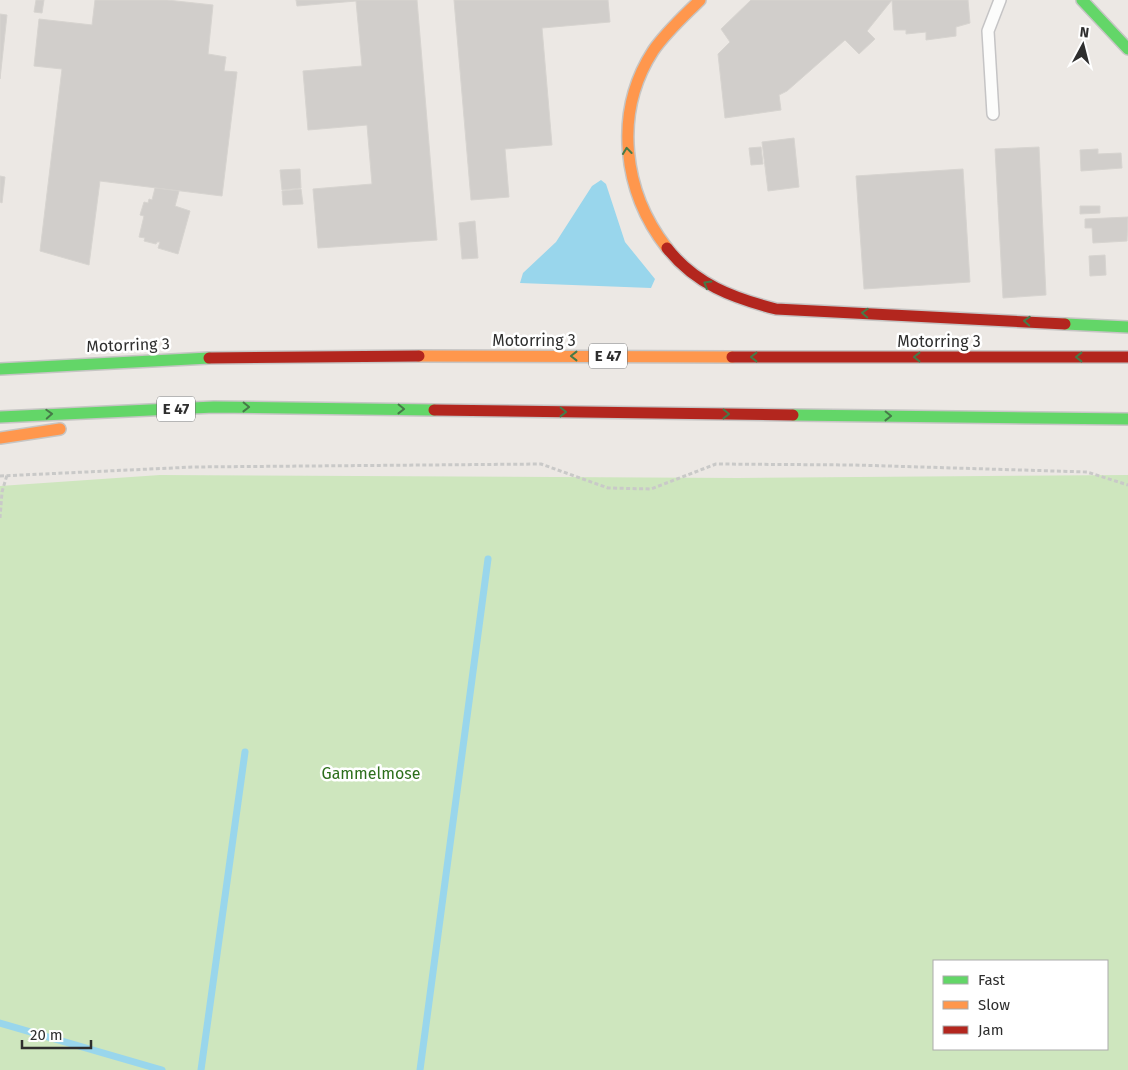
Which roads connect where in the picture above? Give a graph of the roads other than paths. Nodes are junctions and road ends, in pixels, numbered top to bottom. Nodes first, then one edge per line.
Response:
1 (700, 0) edge
2 (1000, 0) edge
3 (1082, 0) edge
4 (1128, 50) edge
5 (993, 114) dead end
6 (1128, 327) edge
7 (30, 355) dead end
8 (1128, 357) edge
9 (89, 363) junction
10 (0, 369) edge
11 (214, 407) junction
12 (0, 416) edge
13 (1128, 419) edge
14 (90, 425) dead end
15 (70, 428) dead end
16 (0, 438) edge

6 -> 1 main road
2 - 5 lane
3 - 4 main road
7 - 9 main road
8 -> 9 main road, Motorring 3 / E 47
9 - 10 main road, Motorring 3 / E 47
12 -> 11 main road, E 47
11 -> 13 main road, E 47
11 - 14 main road
15 - 16 main road

